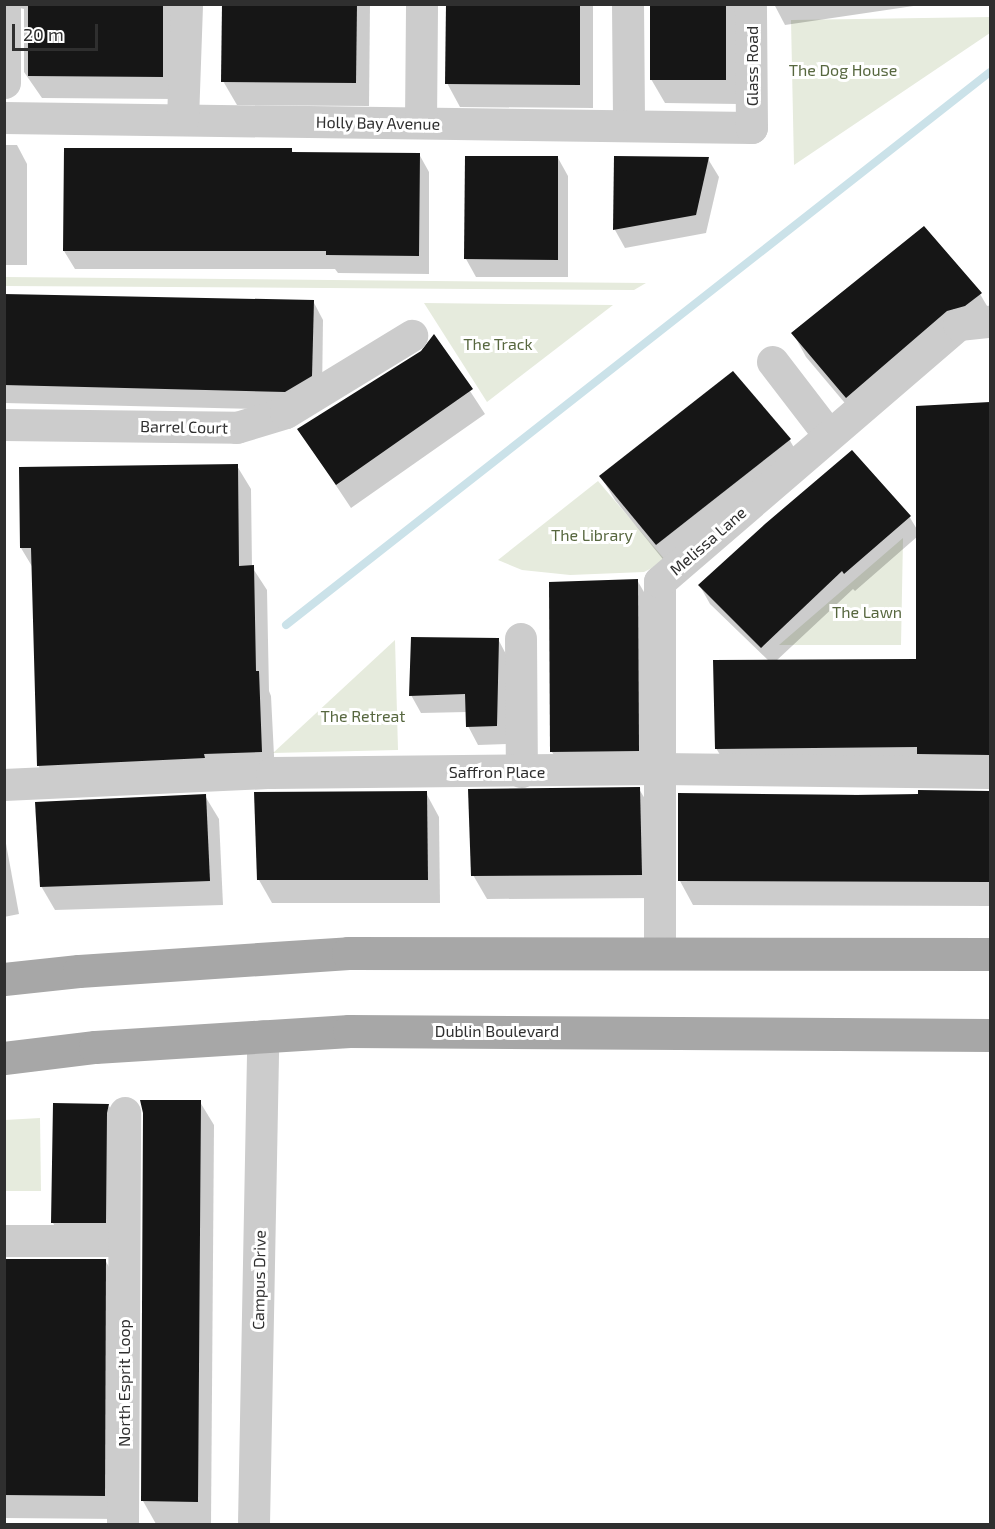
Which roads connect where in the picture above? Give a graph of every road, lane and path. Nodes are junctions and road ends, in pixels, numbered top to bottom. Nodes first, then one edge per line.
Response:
1 (6, 4) edge
2 (187, 4) edge
3 (422, 4) edge
4 (628, 4) edge
5 (751, 4) edge
6 (5, 83) edge
7 (4, 118) edge
8 (183, 120) junction
9 (421, 123) junction
10 (629, 126) junction
11 (752, 128) joint
12 (990, 322) edge
13 (412, 336) dead end
14 (773, 362) dead end
15 (4, 425) edge
16 (829, 435) junction
17 (521, 639) dead end
18 (660, 770) junction
19 (522, 772) junction
20 (990, 773) edge
21 (4, 785) edge
22 (660, 954) junction
23 (990, 954) edge
24 (4, 980) edge
25 (990, 1035) edge
26 (263, 1036) junction
27 (4, 1058) edge
28 (125, 1113) dead end
29 (4, 1241) edge
30 (124, 1242) junction
31 (123, 1524) edge
32 (254, 1524) edge

1 - 6 street
2 - 8 street
3 - 9 street
4 - 10 street
5 - 11 street, Glass Road
7 - 8 street, Holly Bay Avenue
8 - 9 street, Holly Bay Avenue
9 - 10 street, Holly Bay Avenue
10 - 11 street, Holly Bay Avenue
12 - 16 street, Melissa Lane
13 - 15 street, Barrel Court
14 - 16 street
16 - 18 street, Melissa Lane
17 - 19 street
18 - 19 street, Saffron Place
18 - 20 street, Saffron Place
18 - 22 street, Melissa Lane
19 - 21 street, Saffron Place
22 - 23 main road
22 - 24 main road
25 - 26 main road, Dublin Boulevard
26 - 27 main road, Dublin Boulevard
26 - 32 street, Campus Drive
28 - 30 street, North Esprit Loop
29 - 30 street
30 - 31 street, North Esprit Loop

